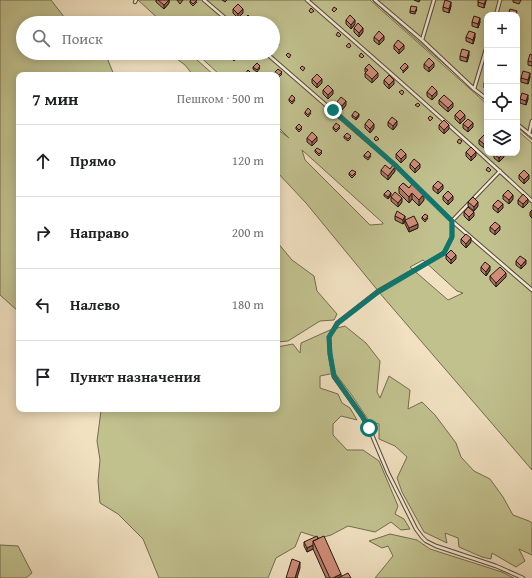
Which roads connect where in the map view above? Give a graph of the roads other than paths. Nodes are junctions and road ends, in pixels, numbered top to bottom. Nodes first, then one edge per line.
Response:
1 (204, 0) edge
2 (306, 0) edge
3 (375, 0) edge
4 (434, 0) edge
5 (500, 0) edge
6 (497, 12) edge
7 (223, 16) edge
8 (422, 40) junction
9 (486, 48) edge
10 (274, 60) edge
11 (474, 88) junction
12 (484, 96) edge
13 (532, 121) edge
14 (520, 126) edge
15 (529, 134) junction
16 (532, 136) edge
17 (500, 171) junction
18 (532, 201) edge
19 (452, 221) junction
20 (532, 290) edge
21 (523, 578) edge

1 - 7 lane
2 - 17 lane
3 - 8 lane
4 - 8 lane
5 - 6 lane
8 - 11 lane
9 - 11 lane
10 - 19 lane
11 - 12 lane
13 - 15 lane
14 - 15 lane
15 - 16 lane
17 - 18 lane
17 - 19 lane
19 - 20 lane
19 - 21 lane

